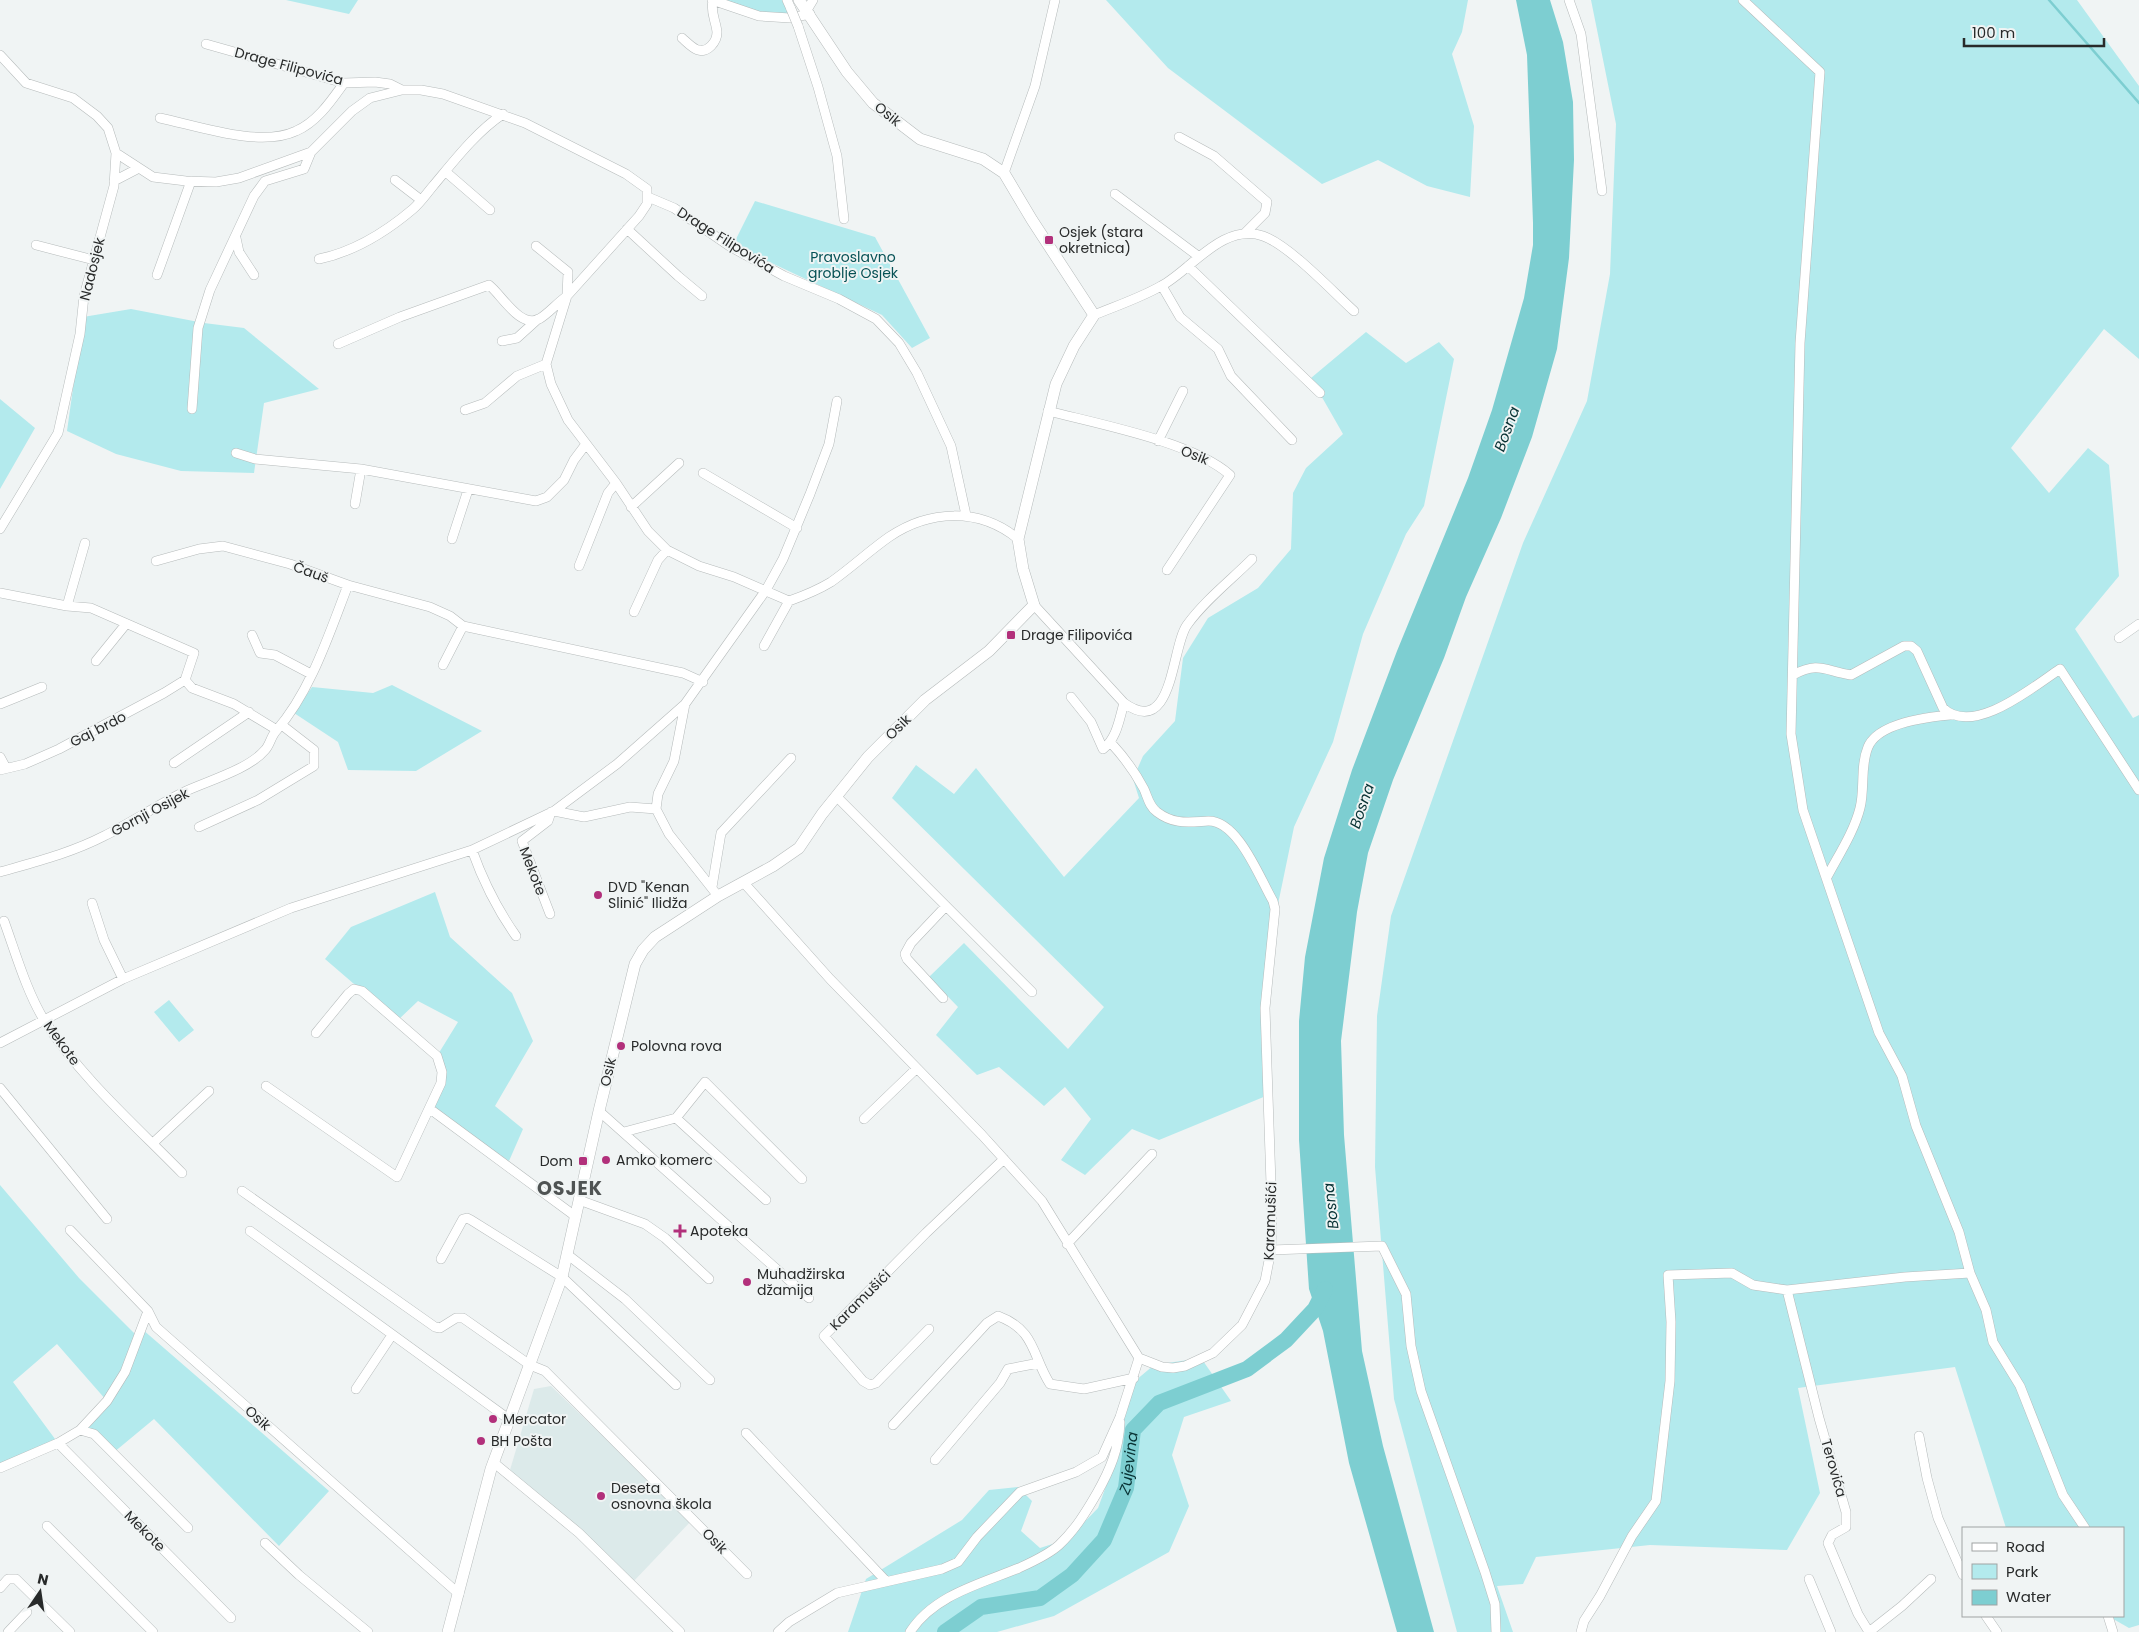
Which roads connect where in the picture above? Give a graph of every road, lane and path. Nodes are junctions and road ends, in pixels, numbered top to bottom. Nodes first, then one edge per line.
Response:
1 (713, 0) edge
2 (799, 0) edge
3 (813, 0) edge
4 (1055, 0) edge
5 (1569, 0) edge
6 (1743, 0) edge
7 (789, 4) edge
8 (808, 12) junction
9 (682, 38) dead end
10 (206, 44) dead end
11 (0, 55) edge
12 (344, 83) junction
13 (402, 90) junction
14 (503, 114) junction
15 (160, 118) dead end
16 (1179, 137) dead end
17 (311, 152) junction
18 (116, 153) junction
19 (139, 168) junction
20 (446, 172) junction
21 (1004, 173) junction
22 (395, 180) dead end
23 (114, 181) junction
24 (191, 181) junction
25 (1602, 191) dead end
26 (1115, 194) dead end
27 (648, 197) junction
28 (422, 200) junction
29 (490, 210) dead end
30 (844, 219) dead end
31 (627, 229) junction
32 (1245, 233) junction
33 (236, 238) junction
34 (36, 245) dead end
35 (536, 246) dead end
36 (1198, 256) junction
37 (319, 259) dead end
38 (94, 260) junction
39 (1188, 266) junction
40 (157, 275) dead end
41 (254, 275) dead end
42 (1162, 286) junction
43 (566, 296) junction
44 (702, 296) dead end
45 (1354, 311) dead end
46 (1094, 315) junction
47 (538, 319) junction
48 (502, 341) dead end
49 (338, 344) dead end
50 (546, 364) junction
51 (1184, 391) dead end
52 (1320, 393) dead end
53 (837, 401) dead end
54 (192, 409) dead end
55 (465, 410) dead end
56 (1048, 411) junction
57 (1292, 440) dead end
58 (1158, 441) junction
59 (586, 444) junction
60 (236, 454) dead end
61 (680, 463) dead end
62 (361, 469) junction
63 (703, 473) dead end
64 (616, 483) junction
65 (468, 490) junction
66 (355, 504) dead end
67 (631, 507) junction
68 (966, 515) junction
69 (797, 528) junction
70 (0, 529) edge
71 (452, 539) dead end
72 (1018, 539) junction
73 (85, 544) dead end
74 (666, 550) junction
75 (1252, 559) dead end
76 (156, 561) dead end
77 (579, 566) dead end
78 (1167, 570) dead end
79 (348, 585) junction
80 (766, 590) junction
81 (0, 593) edge
82 (789, 601) junction
83 (1034, 605) junction
84 (67, 606) junction
85 (634, 612) dead end
86 (126, 624) junction
87 (2139, 624) edge
88 (463, 626) junction
89 (252, 635) dead end
90 (2119, 638) dead end
91 (764, 646) dead end
92 (96, 661) dead end
93 (443, 665) dead end
94 (311, 674) junction
95 (1793, 675) junction
96 (185, 680) junction
97 (703, 682) junction
98 (42, 687) dead end
99 (1071, 697) dead end
100 (1124, 703) junction
101 (0, 704) edge
102 (685, 704) junction
103 (249, 712) junction
104 (1950, 715) junction
105 (280, 728) junction
106 (1111, 743) junction
107 (0, 757) edge
108 (791, 758) dead end
109 (174, 763) dead end
110 (3, 769) edge
111 (2139, 790) edge
112 (836, 796) junction
113 (656, 809) junction
114 (552, 811) junction
115 (199, 827) dead end
116 (472, 850) junction
117 (0, 872) edge
118 (1827, 877) junction
119 (744, 883) junction
120 (715, 892) junction
121 (92, 903) dead end
122 (946, 906) junction
123 (550, 914) dead end
124 (4, 921) dead end
125 (516, 936) dead end
126 (122, 979) junction
127 (1032, 992) dead end
128 (943, 998) dead end
129 (44, 1019) junction
130 (316, 1033) dead end
131 (0, 1043) edge
132 (916, 1069) junction
133 (266, 1086) dead end
134 (0, 1088) edge
135 (209, 1091) dead end
136 (430, 1109) junction
137 (599, 1111) junction
138 (676, 1118) junction
139 (864, 1119) dead end
140 (624, 1132) junction
141 (152, 1143) junction
142 (1152, 1154) dead end
143 (1004, 1159) junction
144 (182, 1173) dead end
145 (802, 1179) dead end
146 (242, 1191) dead end
147 (579, 1200) junction
148 (766, 1200) dead end
149 (575, 1216) junction
150 (107, 1219) dead end
151 (70, 1230) dead end
152 (250, 1231) dead end
153 (1067, 1244) junction
154 (1271, 1250) junction
155 (568, 1255) junction
156 (441, 1259) dead end
157 (1970, 1273) junction
158 (562, 1277) junction
159 (709, 1279) dead end
160 (1787, 1290) junction
161 (809, 1298) dead end
162 (148, 1311) junction
163 (929, 1329) dead end
164 (392, 1335) junction
165 (1139, 1358) junction
166 (1039, 1363) junction
167 (530, 1365) junction
168 (1134, 1378) junction
169 (710, 1380) dead end
170 (676, 1385) dead end
171 (356, 1389) dead end
172 (1120, 1417) junction
173 (510, 1420) junction
174 (893, 1425) dead end
175 (80, 1430) junction
176 (746, 1433) dead end
177 (1920, 1436) dead end
178 (58, 1443) junction
179 (935, 1460) dead end
180 (493, 1462) junction
181 (0, 1468) edge
182 (47, 1526) dead end
183 (2084, 1527) edge
184 (188, 1528) dead end
185 (265, 1543) dead end
186 (1962, 1573) edge
187 (747, 1574) dead end
188 (1809, 1579) dead end
189 (1931, 1579) dead end
190 (886, 1581) junction
191 (0, 1588) edge
192 (459, 1594) junction
193 (26, 1612) dead end
194 (1987, 1617) edge
195 (2108, 1617) edge
196 (231, 1618) dead end
197 (8, 1632) edge
198 (70, 1632) edge
199 (153, 1632) edge
200 (368, 1632) edge
201 (448, 1632) edge
202 (680, 1632) edge
203 (778, 1632) edge
204 (910, 1632) edge
205 (1496, 1632) edge
206 (1581, 1632) edge
207 (1831, 1632) edge
208 (1869, 1632) edge
209 (1996, 1632) edge
210 (2112, 1632) edge

1 - 8 street
1 - 9 street
2 - 8 main road, Osik
3 - 8 street
4 - 21 street
5 - 25 street
6 - 95 street
7 - 30 street, bridge
8 - 21 main road, Osik
10 - 12 street, Drage Filipovića
11 - 18 street, Nadosjek
12 - 13 street, Drage Filipovića
12 - 15 street
13 - 14 street, Drage Filipovića
13 - 17 street, Drage Filipovića
14 - 20 street
14 - 27 street, Drage Filipovića
16 - 32 street
17 - 24 street, Drage Filipovića
17 - 33 street, Drage Filipovića
18 - 19 street, Drage Filipovića
18 - 23 street, Nadosjek
19 - 23 street
19 - 24 street, Drage Filipovića
20 - 28 street
20 - 29 street
21 - 46 main road, Osik
22 - 28 street
23 - 38 street, Nadosjek
24 - 40 street
26 - 36 street
27 - 31 street
27 - 68 street, Drage Filipovića
28 - 37 street
31 - 43 street
31 - 44 street
32 - 36 street
32 - 45 street
33 - 41 street
33 - 54 street, Drage Filipovića
34 - 38 street
35 - 43 street
36 - 39 street
38 - 70 street, Nadosjek
39 - 42 street
39 - 52 street
42 - 46 street
42 - 57 street
43 - 47 street
43 - 50 street
46 - 56 main road
47 - 48 street
47 - 49 street
50 - 55 street
50 - 59 street
51 - 58 street
53 - 69 street
56 - 58 street, Osik
56 - 72 main road
58 - 78 street, Osik
59 - 64 street
59 - 65 street
60 - 62 street
61 - 67 street
62 - 65 street
62 - 66 street
63 - 69 street
64 - 67 street
64 - 77 street
65 - 71 street
67 - 74 street
68 - 72 street
68 - 82 street
69 - 80 street
72 - 83 main road
73 - 84 street
74 - 80 street
74 - 85 street
75 - 100 street
76 - 79 street, Čauš
79 - 88 street, Čauš
79 - 94 street, Gornji Osijek
80 - 82 street
80 - 97 street
81 - 84 street
82 - 91 street
83 - 100 street
83 - 112 main road, Osik
84 - 86 street
86 - 92 street
86 - 96 street
87 - 90 street
88 - 93 street
88 - 97 street, Čauš
89 - 94 street
94 - 105 street, Gornji Osijek
95 - 104 street
95 - 118 street
96 - 103 street
96 - 110 street, Gaj brdo
97 - 102 street
98 - 101 street
99 - 106 street
100 - 106 street
102 - 113 street
102 - 114 street
103 - 105 street
103 - 109 street
104 - 111 street
104 - 118 street
105 - 115 street
105 - 117 street, Gornji Osijek
106 - 154 street, Karamušići
107 - 110 street, Gaj brdo
108 - 120 street
112 - 119 main road, Osik
112 - 122 street
113 - 114 street
113 - 120 street
114 - 116 street
114 - 123 street, Mekote
116 - 125 street
116 - 126 street
118 - 157 street
119 - 120 main road, Osik
119 - 132 street
120 - 137 main road, Osik
121 - 126 street
122 - 127 street
122 - 128 street
124 - 129 street, Mekote
126 - 129 street
129 - 131 street
129 - 141 street, Mekote
130 - 136 street
132 - 139 street
132 - 143 street
133 - 136 street
134 - 150 street
135 - 141 street
136 - 149 street
137 - 140 street
137 - 147 main road, Osik
138 - 140 street
138 - 145 street
138 - 148 street
140 - 161 street
141 - 144 street, Mekote
142 - 153 street
143 - 153 street
143 - 163 street, Karamušići
146 - 167 street, Osik
147 - 149 main road, Osik
147 - 159 street
149 - 155 main road, Osik
151 - 162 street, Osik
152 - 164 street
153 - 165 street
154 - 165 street, Karamušići
154 - 205 street
155 - 158 main road, Osik
155 - 169 street
156 - 158 street
157 - 160 street
157 - 183 street
158 - 167 main road, Osik
158 - 170 street
160 - 206 street
160 - 208 street, Terovića
162 - 175 street
162 - 192 street, Osik
164 - 171 street
164 - 173 street
165 - 168 street
166 - 168 street
166 - 174 street
166 - 179 street
167 - 173 main road, Osik
167 - 187 street, Osik
168 - 172 street
172 - 190 street
172 - 204 street
173 - 180 main road, Osik
175 - 178 street
175 - 184 street
176 - 190 street
177 - 186 street
178 - 181 street
178 - 196 street, Mekote
180 - 192 main road, Osik
180 - 202 street
182 - 199 street
185 - 200 street
188 - 207 street
189 - 208 street
190 - 203 street
191 - 198 street
192 - 201 main road, Osik
193 - 197 street
194 - 209 street
195 - 210 street

